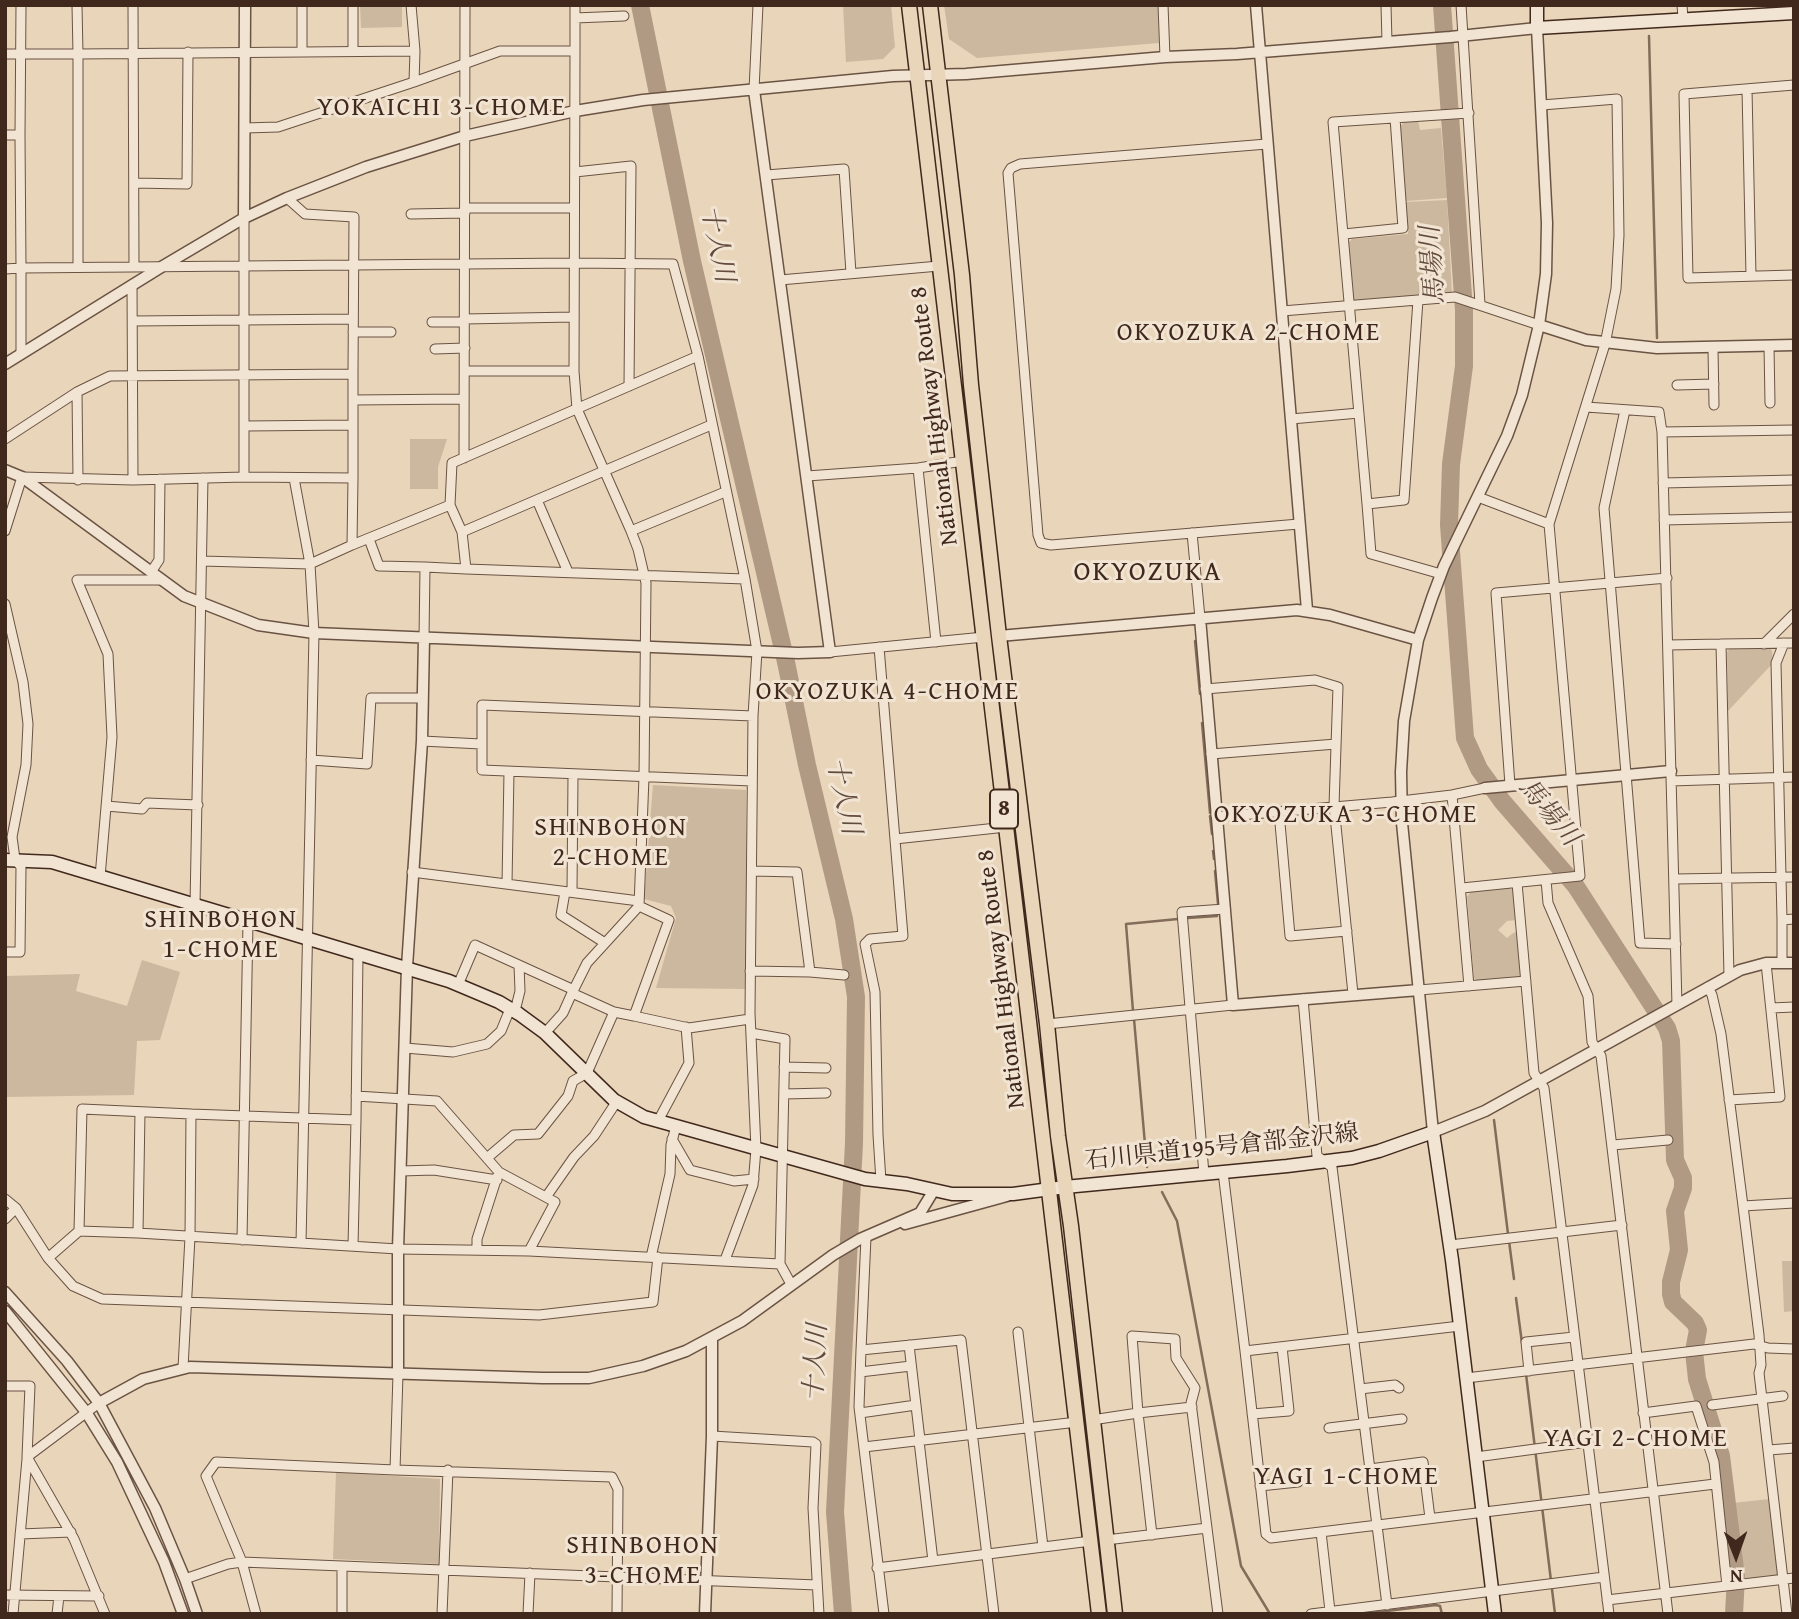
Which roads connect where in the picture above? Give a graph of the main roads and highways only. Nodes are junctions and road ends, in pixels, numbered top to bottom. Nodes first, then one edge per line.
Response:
1 (909, 5) edge
2 (930, 5) edge
3 (1537, 5) edge
4 (1682, 11) edge
5 (1794, 13) edge
6 (992, 636) junction
7 (10, 860) edge
8 (1057, 1188) junction
9 (1099, 1614) edge
10 (1115, 1614) edge
11 (1495, 1614) edge

1 - 6 highway, National Highway Route 8 / 8
2 - 6 highway, National Highway Route 8 / 8
3 - 4 main road
4 - 5 main road
6 - 8 highway, National Highway Route 8 / 8
6 - 8 highway, National Highway Route 8 / 8
7 - 8 main road, 石川県道195号倉部金沢線
8 - 9 highway, National Highway Route 8 / 8
8 - 10 highway, National Highway Route 8 / 8
8 - 11 main road, 石川県道195号倉部金沢線

